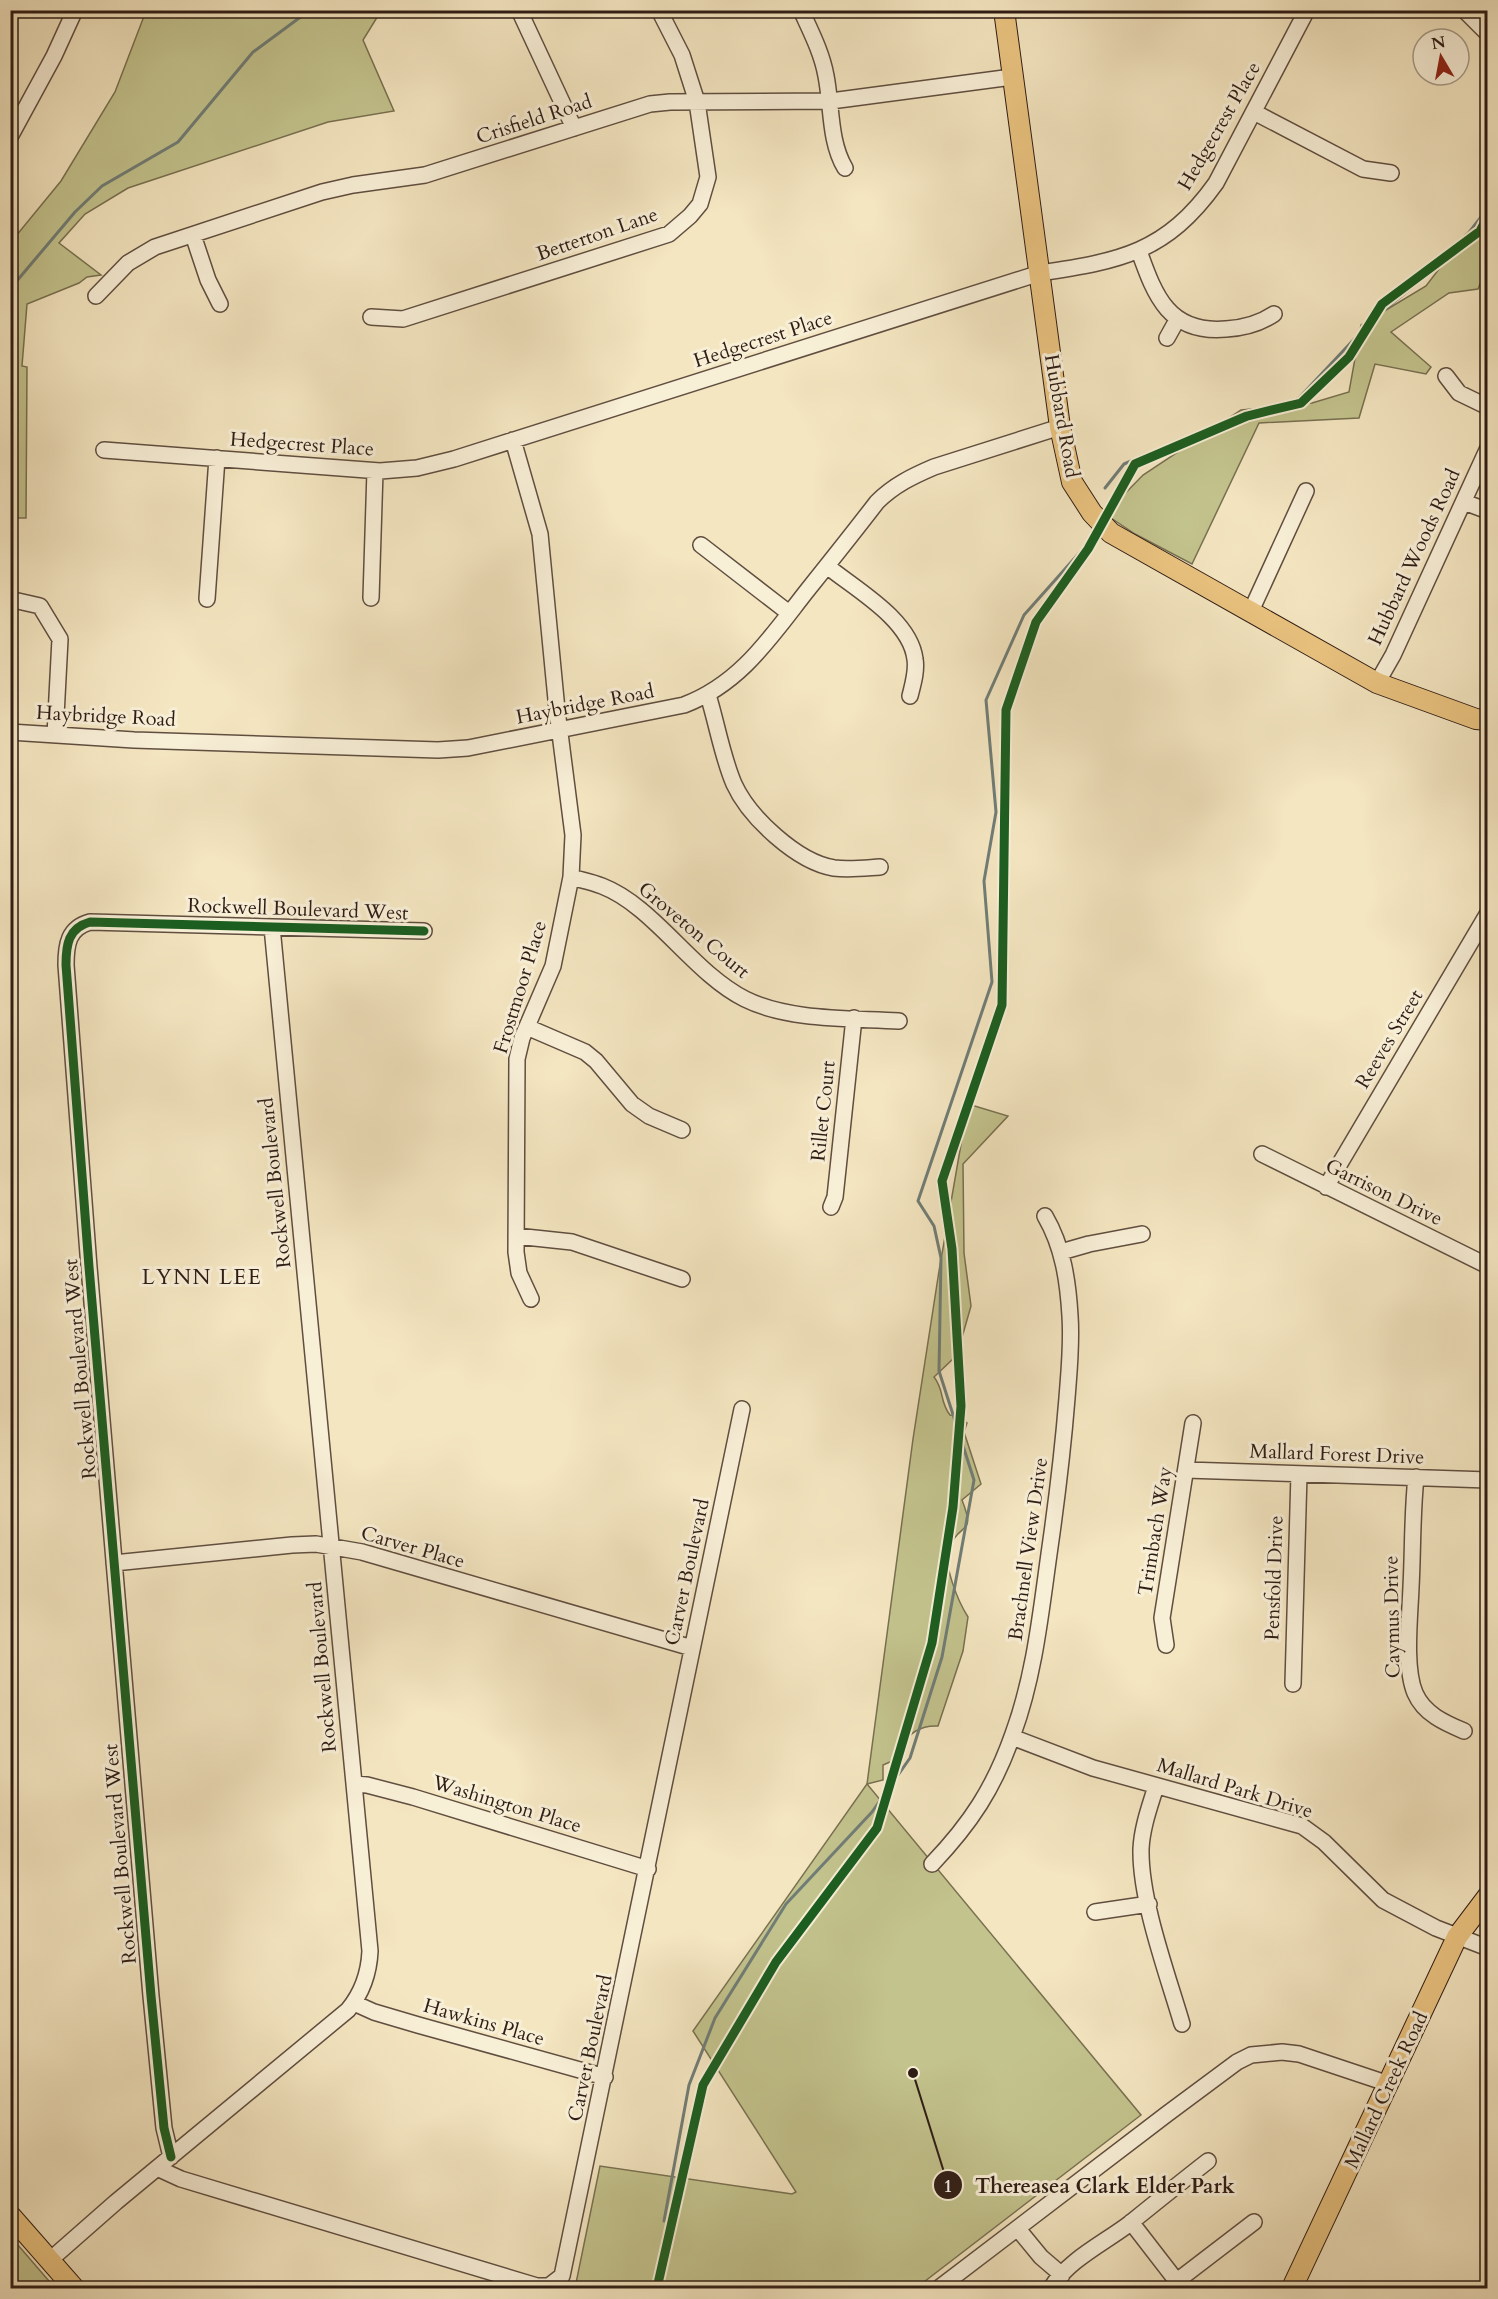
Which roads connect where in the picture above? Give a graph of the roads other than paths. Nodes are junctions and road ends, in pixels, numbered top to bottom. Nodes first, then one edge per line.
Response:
1 (519, 10) edge
2 (659, 10) edge
3 (801, 10) edge
4 (1004, 10) edge
5 (1307, 10) edge
6 (1464, 10) edge
7 (71, 11) edge
8 (1485, 32) dead end
9 (1012, 77) junction
10 (831, 101) junction
11 (698, 102) junction
12 (1254, 112) junction
13 (574, 128) junction
14 (10, 137) edge
15 (845, 168) dead end
16 (1391, 172) dead end
17 (193, 235) junction
18 (1139, 251) junction
19 (1040, 273) junction
20 (96, 296) dead end
21 (220, 304) dead end
22 (1274, 314) dead end
23 (371, 317) dead end
24 (1177, 320) junction
25 (1167, 338) dead end
26 (1446, 376) dead end
27 (1488, 407) edge
28 (1060, 427) junction
29 (513, 440) junction
30 (1488, 448) edge
31 (104, 450) dead end
32 (216, 458) junction
33 (375, 471) junction
34 (1306, 490) dead end
35 (1464, 502) junction
36 (1488, 511) edge
37 (701, 545) dead end
38 (827, 566) junction
39 (371, 598) dead end
40 (207, 599) dead end
41 (18, 601) dead end
42 (1251, 611) junction
43 (789, 614) junction
44 (1377, 683) junction
45 (708, 695) junction
46 (910, 696) dead end
47 (1488, 720) edge
48 (559, 730) junction
49 (10, 732) edge
50 (56, 735) junction
51 (880, 867) dead end
52 (571, 877) junction
53 (1488, 913) edge
54 (272, 927) junction
55 (424, 931) dead end
56 (854, 1018) junction
57 (899, 1021) dead end
58 (527, 1028) junction
59 (682, 1130) dead end
60 (1262, 1154) dead end
61 (1326, 1187) junction
62 (831, 1207) dead end
63 (1045, 1216) dead end
64 (1142, 1234) dead end
65 (516, 1236) junction
66 (1061, 1252) junction
67 (1488, 1266) edge
68 (682, 1279) dead end
69 (531, 1299) dead end
70 (742, 1409) dead end
71 (1193, 1423) dead end
72 (1186, 1470) junction
73 (1299, 1474) junction
74 (1416, 1477) junction
75 (1488, 1480) edge
76 (332, 1547) junction
77 (114, 1563) junction
78 (1166, 1645) dead end
79 (692, 1648) junction
80 (1293, 1684) dead end
81 (1464, 1731) dead end
82 (1012, 1737) junction
83 (354, 1784) junction
84 (1156, 1786) junction
85 (932, 1864) dead end
86 (648, 1869) junction
87 (1488, 1896) edge
88 (1149, 1904) junction
89 (1095, 1912) dead end
90 (1457, 1937) junction
91 (1488, 1948) edge
92 (354, 2003) junction
93 (1182, 2024) dead end
94 (605, 2077) junction
95 (1389, 2084) junction
96 (171, 2157) junction
97 (1208, 2161) dead end
98 (157, 2168) junction
99 (10, 2215) edge
100 (1131, 2222) junction
101 (1254, 2222) dead end
102 (1018, 2229) junction
103 (50, 2260) junction
104 (1062, 2275) junction
105 (1179, 2285) edge
106 (74, 2289) edge
107 (939, 2289) edge
108 (1051, 2289) edge
109 (1292, 2289) edge

1 - 13 street
2 - 11 street, Betterton Lane
3 - 10 street
4 - 9 main road, Hubbard Road
5 - 12 street, Hedgecrest Place
6 - 8 street
7 - 14 street
9 - 10 street, Crisfield Road
9 - 19 main road, Hubbard Road
10 - 11 street, Crisfield Road
10 - 15 street
11 - 13 street, Crisfield Road
11 - 23 street, Betterton Lane
12 - 16 street
12 - 18 street, Hedgecrest Place
13 - 17 street, Crisfield Road
17 - 20 street, Crisfield Road
17 - 21 street
18 - 19 street, Hedgecrest Place
18 - 24 street
19 - 28 main road, Hubbard Road
19 - 29 street, Hedgecrest Place
22 - 24 street
24 - 25 street
26 - 27 street
28 - 38 street, Haybridge Road
28 - 42 main road, Hubbard Road
29 - 33 street, Hedgecrest Place
29 - 48 street, Frostmoor Place
30 - 35 street, Hubbard Woods Road
31 - 32 street, Hedgecrest Place
32 - 33 street, Hedgecrest Place
32 - 40 street
33 - 39 street
34 - 42 street
35 - 36 street
35 - 44 street, Hubbard Woods Road
37 - 43 street
38 - 43 street, Haybridge Road
38 - 46 street
41 - 50 street
42 - 44 main road, Hubbard Road
43 - 45 street, Haybridge Road
44 - 47 main road, Hubbard Road
45 - 48 street, Haybridge Road
45 - 51 street
48 - 50 street, Haybridge Road
48 - 52 street, Frostmoor Place
49 - 50 street, Haybridge Road
52 - 56 street, Groveton Court
52 - 58 street, Frostmoor Place
53 - 61 street, Reeves Street
54 - 55 street, Rockwell Boulevard West
54 - 76 street, Rockwell Boulevard
54 - 77 street, Rockwell Boulevard West
56 - 57 street, Groveton Court
56 - 62 street, Rillet Court
58 - 59 street
58 - 65 street, Frostmoor Place
60 - 61 street, Garrison Drive
61 - 67 street, Garrison Drive
63 - 66 street, Brachnell View Drive
64 - 66 street
65 - 68 street
65 - 69 street, Frostmoor Place
66 - 82 street, Brachnell View Drive
70 - 79 street, Carver Boulevard
71 - 72 street, Trimbach Way
72 - 73 street, Mallard Forest Drive
72 - 78 street, Trimbach Way
73 - 74 street, Mallard Forest Drive
73 - 80 street, Pensfold Drive
74 - 75 street, Mallard Forest Drive
74 - 81 street, Caymus Drive
76 - 77 street, Carver Place
76 - 79 street, Carver Place
76 - 83 street, Rockwell Boulevard
77 - 96 street, Rockwell Boulevard West
79 - 86 street, Carver Boulevard
82 - 84 street, Mallard Park Drive
82 - 85 street, Brachnell View Drive
83 - 86 street, Washington Place
83 - 92 street, Rockwell Boulevard
84 - 88 street
84 - 90 street, Mallard Park Drive
86 - 94 street, Carver Boulevard
87 - 90 main road, Mallard Creek Road
88 - 89 street
88 - 93 street
90 - 91 street, Mallard Park Drive
90 - 95 main road, Mallard Creek Road
92 - 94 street, Hawkins Place
92 - 96 street, Rockwell Boulevard
94 - 98 street, Carver Boulevard
95 - 102 street
95 - 109 main road, Mallard Creek Road
96 - 98 street, Rockwell Boulevard
97 - 100 street
98 - 103 street, Rockwell Boulevard
99 - 103 main road
100 - 104 street
100 - 105 street
101 - 105 street
102 - 104 street
102 - 107 street
103 - 106 main road
104 - 108 street

